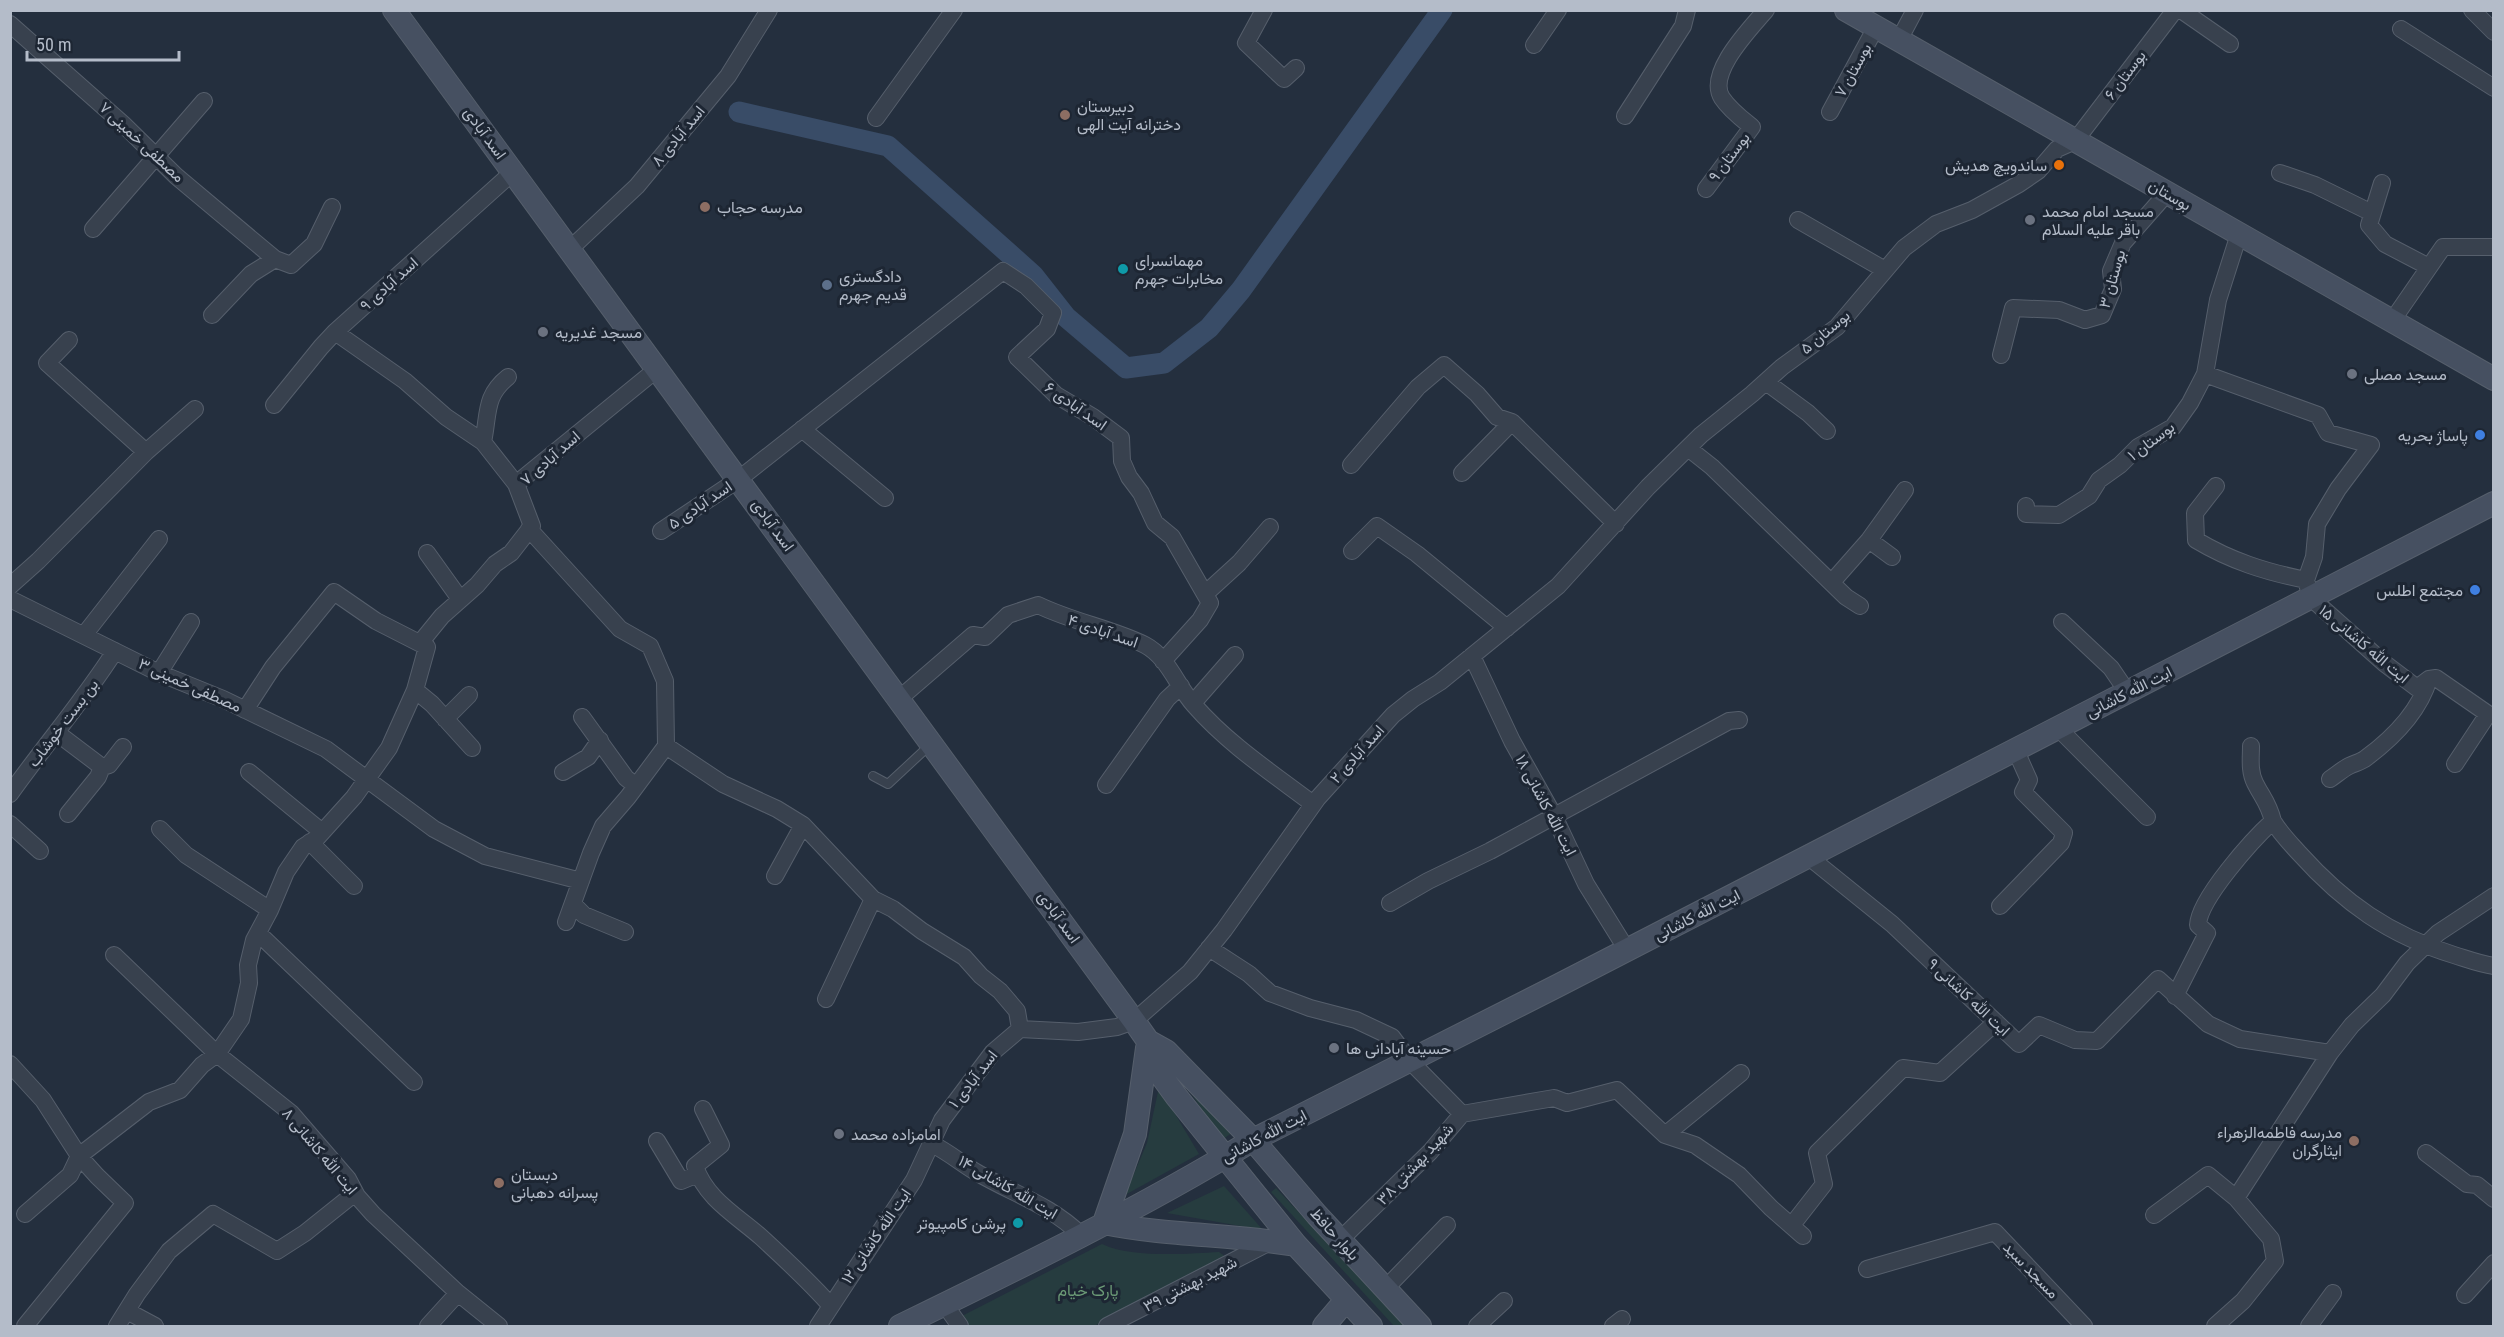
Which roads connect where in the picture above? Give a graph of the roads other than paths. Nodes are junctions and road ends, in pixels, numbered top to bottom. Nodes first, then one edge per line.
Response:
1 (394, 10) edge
2 (769, 10) edge
3 (954, 10) edge
4 (1264, 10) edge
5 (1558, 10) edge
6 (1687, 10) edge
7 (1766, 10) edge
8 (1846, 10) edge
9 (1915, 10) edge
10 (2175, 10) edge
11 (2181, 10) edge
12 (2472, 10) edge
13 (2480, 10) edge
14 (10, 24) edge
15 (2493, 24) edge
16 (1876, 27) junction
17 (2401, 29) dead end
18 (2493, 32) edge
19 (1899, 40) junction
20 (2230, 44) dead end
21 (1534, 45) dead end
22 (1296, 68) dead end
23 (2493, 88) edge
24 (204, 102) dead end
25 (1830, 112) dead end
26 (1625, 116) dead end
27 (876, 118) dead end
28 (2075, 141) junction
29 (156, 157) junction
30 (513, 172) junction
31 (2280, 173) dead end
32 (2382, 183) dead end
33 (1706, 189) dead end
34 (2166, 193) junction
35 (332, 207) dead end
36 (2373, 213) junction
37 (1798, 220) dead end
38 (93, 229) dead end
39 (2239, 234) junction
40 (2493, 247) edge
41 (570, 249) junction
42 (275, 259) junction
43 (2429, 267) junction
44 (1885, 270) junction
45 (212, 315) dead end
46 (2392, 321) junction
47 (335, 332) junction
48 (69, 340) dead end
49 (2001, 355) dead end
50 (657, 369) junction
51 (2205, 374) junction
52 (508, 377) dead end
53 (2493, 379) edge
54 (1766, 382) junction
55 (274, 405) dead end
56 (195, 409) dead end
57 (1512, 422) junction
58 (802, 429) junction
59 (1827, 431) dead end
60 (483, 442) junction
61 (1688, 448) junction
62 (146, 452) junction
63 (1351, 465) dead end
64 (1462, 473) dead end
65 (739, 479) junction
66 (516, 484) junction
67 (2216, 486) dead end
68 (1905, 490) dead end
69 (885, 498) dead end
70 (2493, 503) edge
71 (2026, 506) dead end
72 (1616, 524) junction
73 (1270, 527) dead end
74 (529, 529) junction
75 (661, 531) dead end
76 (159, 539) dead end
77 (1869, 540) junction
78 (1352, 551) dead end
79 (427, 553) dead end
80 (1892, 557) dead end
81 (1832, 582) junction
82 (10, 586) edge
83 (2308, 589) junction
84 (1205, 594) junction
85 (10, 599) edge
86 (460, 599) junction
87 (1860, 606) dead end
88 (191, 622) dead end
89 (2062, 622) dead end
90 (1507, 628) junction
91 (84, 635) junction
92 (420, 643) junction
93 (115, 651) junction
94 (1235, 655) dead end
95 (1472, 657) junction
96 (1163, 661) junction
97 (159, 674) junction
98 (2428, 679) junction
99 (1181, 686) junction
100 (415, 690) junction
101 (2128, 693) junction
102 (469, 695) dead end
103 (900, 698) junction
104 (1193, 703) junction
105 (245, 710) junction
106 (582, 717) dead end
107 (445, 719) junction
108 (1739, 720) dead end
109 (2059, 729) junction
110 (57, 733) junction
111 (600, 740) junction
112 (933, 742) junction
113 (666, 746) junction
114 (2251, 746) dead end
115 (123, 747) dead end
116 (472, 748) dead end
117 (2016, 750) junction
118 (2456, 764) dead end
119 (102, 767) junction
120 (249, 772) dead end
121 (562, 772) dead end
122 (873, 776) dead end
123 (366, 777) junction
124 (2330, 779) dead end
125 (1106, 785) dead end
126 (636, 786) junction
127 (10, 794) edge
128 (1313, 804) junction
129 (68, 814) dead end
130 (1554, 816) junction
131 (2147, 817) dead end
132 (2273, 821) junction
133 (10, 824) edge
134 (803, 825) junction
135 (160, 829) dead end
136 (316, 837) junction
137 (40, 851) dead end
138 (1809, 857) junction
139 (775, 876) dead end
140 (581, 881) junction
141 (354, 886) dead end
142 (2493, 896) edge
143 (873, 899) junction
144 (1390, 903) dead end
145 (573, 904) junction
146 (2000, 906) dead end
147 (270, 910) junction
148 (566, 922) dead end
149 (625, 932) dead end
150 (258, 933) junction
151 (2424, 946) junction
152 (1209, 948) junction
153 (1627, 950) junction
154 (114, 955) dead end
155 (2493, 966) edge
156 (2175, 996) junction
157 (826, 999) dead end
158 (1134, 1021) junction
159 (1996, 1022) junction
160 (1020, 1029) junction
161 (1148, 1041) junction
162 (2330, 1053) junction
163 (217, 1054) junction
164 (1410, 1061) junction
165 (10, 1064) edge
166 (1741, 1073) dead end
167 (414, 1082) dead end
168 (703, 1109) dead end
169 (1462, 1114) junction
170 (1665, 1135) junction
171 (1253, 1140) junction
172 (657, 1141) dead end
173 (932, 1144) junction
174 (2426, 1153) dead end
175 (79, 1156) junction
176 (1224, 1158) junction
177 (698, 1174) junction
178 (356, 1193) junction
179 (2236, 1198) junction
180 (2493, 1198) edge
181 (25, 1214) dead end
182 (2154, 1215) dead end
183 (1104, 1223) junction
184 (1447, 1226) dead end
185 (1081, 1235) junction
186 (1340, 1240) junction
187 (1273, 1241) junction
188 (1296, 1245) junction
189 (2493, 1263) edge
190 (1867, 1269) dead end
191 (1385, 1289) junction
192 (458, 1293) junction
193 (2333, 1293) dead end
194 (2465, 1295) dead end
195 (1346, 1300) junction
196 (1504, 1301) dead end
197 (945, 1305) junction
198 (831, 1306) junction
199 (127, 1311) junction
200 (25, 1326) edge
201 (117, 1326) edge
202 (156, 1326) edge
203 (428, 1326) edge
204 (499, 1326) edge
205 (818, 1326) edge
206 (900, 1326) edge
207 (960, 1326) edge
208 (1107, 1326) edge
209 (1324, 1326) edge
210 (1371, 1326) edge
211 (1420, 1326) edge
212 (1477, 1326) edge
213 (2084, 1326) edge
214 (2215, 1326) edge
215 (2309, 1326) edge

1 - 30 main road, اسد آبادی
2 - 41 street, اسد آبادی ۸
3 - 27 street
4 - 22 street
5 - 21 street
6 - 26 street
7 - 33 street, بوستان ۹
8 - 16 main road, بوستان
9 - 19 street
10 - 28 street, بوستان ۶
11 - 20 street
12 - 18 street
13 - 15 street
14 - 29 street, مصطفی خمینی ۷
16 - 19 main road, بوستان
16 - 25 street, بوستان ۷
17 - 23 street
19 - 28 main road, بوستان
24 - 29 street
28 - 34 main road, بوستان
28 - 44 street, بوستان ۵
29 - 38 street
29 - 42 street, مصطفی خمینی ۷
30 - 41 main road, اسد آبادی
30 - 47 street, اسد آبادی ۹
31 - 36 street
32 - 36 street
34 - 39 main road, بوستان
34 - 49 street, بوستان ۳
35 - 42 street
36 - 43 street
37 - 44 street
39 - 46 main road, بوستان
39 - 51 street, بوستان ۱
40 - 43 street
41 - 50 main road, اسد آبادی
42 - 45 street
43 - 46 street
44 - 54 street, بوستان ۵
46 - 53 main road, بوستان
47 - 55 street, اسد آبادی ۹
47 - 60 street
48 - 62 street
50 - 65 main road, اسد آبادی
50 - 66 street, اسد آبادی ۷
51 - 71 street, بوستان ۱
51 - 83 street
52 - 60 street
54 - 59 street
54 - 61 street, بوستان ۵
56 - 62 street
57 - 63 street
57 - 64 street
57 - 72 street
58 - 65 street, اسد آبادی ۶
58 - 69 street
58 - 84 street, اسد آبادی ۶
60 - 66 street
61 - 72 street, بوستان ۵
61 - 81 street
62 - 82 street
65 - 75 street, اسد آبادی ۵
65 - 103 main road, اسد آبادی
66 - 74 street, اسد آبادی ۷
67 - 83 street
68 - 77 street
70 - 83 main road, ایت الله کاشانی
72 - 90 street, اسد آبادی ۲
73 - 84 street
74 - 86 street
74 - 113 street
76 - 91 street
77 - 80 street
77 - 81 street
78 - 90 street
79 - 86 street
81 - 87 street
83 - 98 street, ایت الله کاشانی ۱۵
83 - 101 main road, ایت الله کاشانی
84 - 96 street
85 - 91 street, مصطفی خمینی ۳
86 - 92 street
88 - 97 street
89 - 101 street
90 - 95 street, اسد آبادی ۲
91 - 93 street, مصطفی خمینی ۳
92 - 100 street
92 - 105 street
93 - 97 street, مصطفی خمینی ۳
93 - 110 street, بن بست خوشاب
94 - 104 street
95 - 128 street, اسد آبادی ۲
95 - 130 street, ایت الله کاشانی ۱۸
96 - 99 street, اسد آبادی ۴
96 - 103 street, اسد آبادی ۴
97 - 105 street, مصطفی خمینی ۳
98 - 118 street, ایت الله کاشانی ۱۵
98 - 124 street
99 - 104 street, اسد آبادی ۴
99 - 125 street
100 - 107 street
100 - 123 street
101 - 109 main road, ایت الله کاشانی
102 - 107 street
103 - 112 main road, اسد آبادی
104 - 128 street, اسد آبادی ۴
105 - 123 street, مصطفی خمینی ۳
106 - 111 street
107 - 116 street
108 - 130 street
109 - 117 main road, ایت الله کاشانی
109 - 131 street
110 - 119 street
110 - 127 street, بن بست خوشاب
111 - 121 street
111 - 126 street
112 - 122 lane
112 - 158 main road, اسد آبادی
113 - 126 street
113 - 134 street
114 - 132 street
115 - 119 street
117 - 138 main road, ایت الله کاشانی
117 - 146 street
119 - 129 street
120 - 136 street
123 - 136 street
123 - 140 street, مصطفی خمینی ۳
126 - 140 street
128 - 152 street, اسد آبادی ۲
130 - 144 street
130 - 153 street, ایت الله کاشانی ۱۸
132 - 151 street
132 - 156 street
133 - 137 street
134 - 139 street
134 - 143 street
135 - 147 street
136 - 141 street
136 - 147 street
138 - 153 main road, ایت الله کاشانی
138 - 159 street, ایت الله کاشانی ۹
140 - 145 street
142 - 151 street
143 - 157 street
143 - 160 street
145 - 148 street
145 - 149 street
147 - 150 street
150 - 163 street
150 - 167 street
151 - 155 street
151 - 162 street
152 - 158 street, اسد آبادی ۲
152 - 164 street
153 - 164 main road, ایت الله کاشانی
154 - 163 street, ایت الله کاشانی ۸
156 - 159 street, ایت الله کاشانی ۹
156 - 162 street, ایت الله کاشانی ۹
158 - 160 street
158 - 161 main road, اسد آبادی
159 - 170 street, شهید بهشتی ۳۸
160 - 173 street, اسد آبادی ۱
161 - 171 main road, اسد آبادی
161 - 176 main road, اسد آبادی
161 - 183 main road
162 - 179 street
163 - 175 street
163 - 178 street, ایت الله کاشانی ۸
164 - 169 street
164 - 171 main road, ایت الله کاشانی
165 - 175 street
166 - 170 street
168 - 177 street
169 - 170 street, شهید بهشتی ۳۸
169 - 186 street, شهید بهشتی ۳۸
171 - 176 main road, ایت الله کاشانی
171 - 186 main road, بلوار حافظ
172 - 177 street
173 - 185 street, ایت الله کاشانی ۱۴
173 - 198 street, ایت الله کاشانی ۱۲
174 - 180 street
175 - 181 street
175 - 200 street
176 - 183 main road, ایت الله کاشانی
176 - 188 main road
177 - 198 street
178 - 192 street, ایت الله کاشانی ۸
178 - 199 street
179 - 182 street
179 - 214 street
183 - 185 main road, ایت الله کاشانی
183 - 187 main road
184 - 191 street
185 - 197 main road, ایت الله کاشانی
186 - 191 main road, بلوار حافظ
187 - 188 main road
187 - 208 street, شهید بهشتی ۳۹
188 - 195 main road
189 - 194 street
190 - 213 street, مسجد سید
191 - 211 main road, بلوار حافظ
192 - 203 street
192 - 204 street, ایت الله کاشانی ۸
193 - 215 street
195 - 209 main road
195 - 210 main road
196 - 212 street
197 - 206 main road, ایت الله کاشانی
197 - 207 street
198 - 205 street, ایت الله کاشانی ۱۲
199 - 201 street
199 - 202 street

